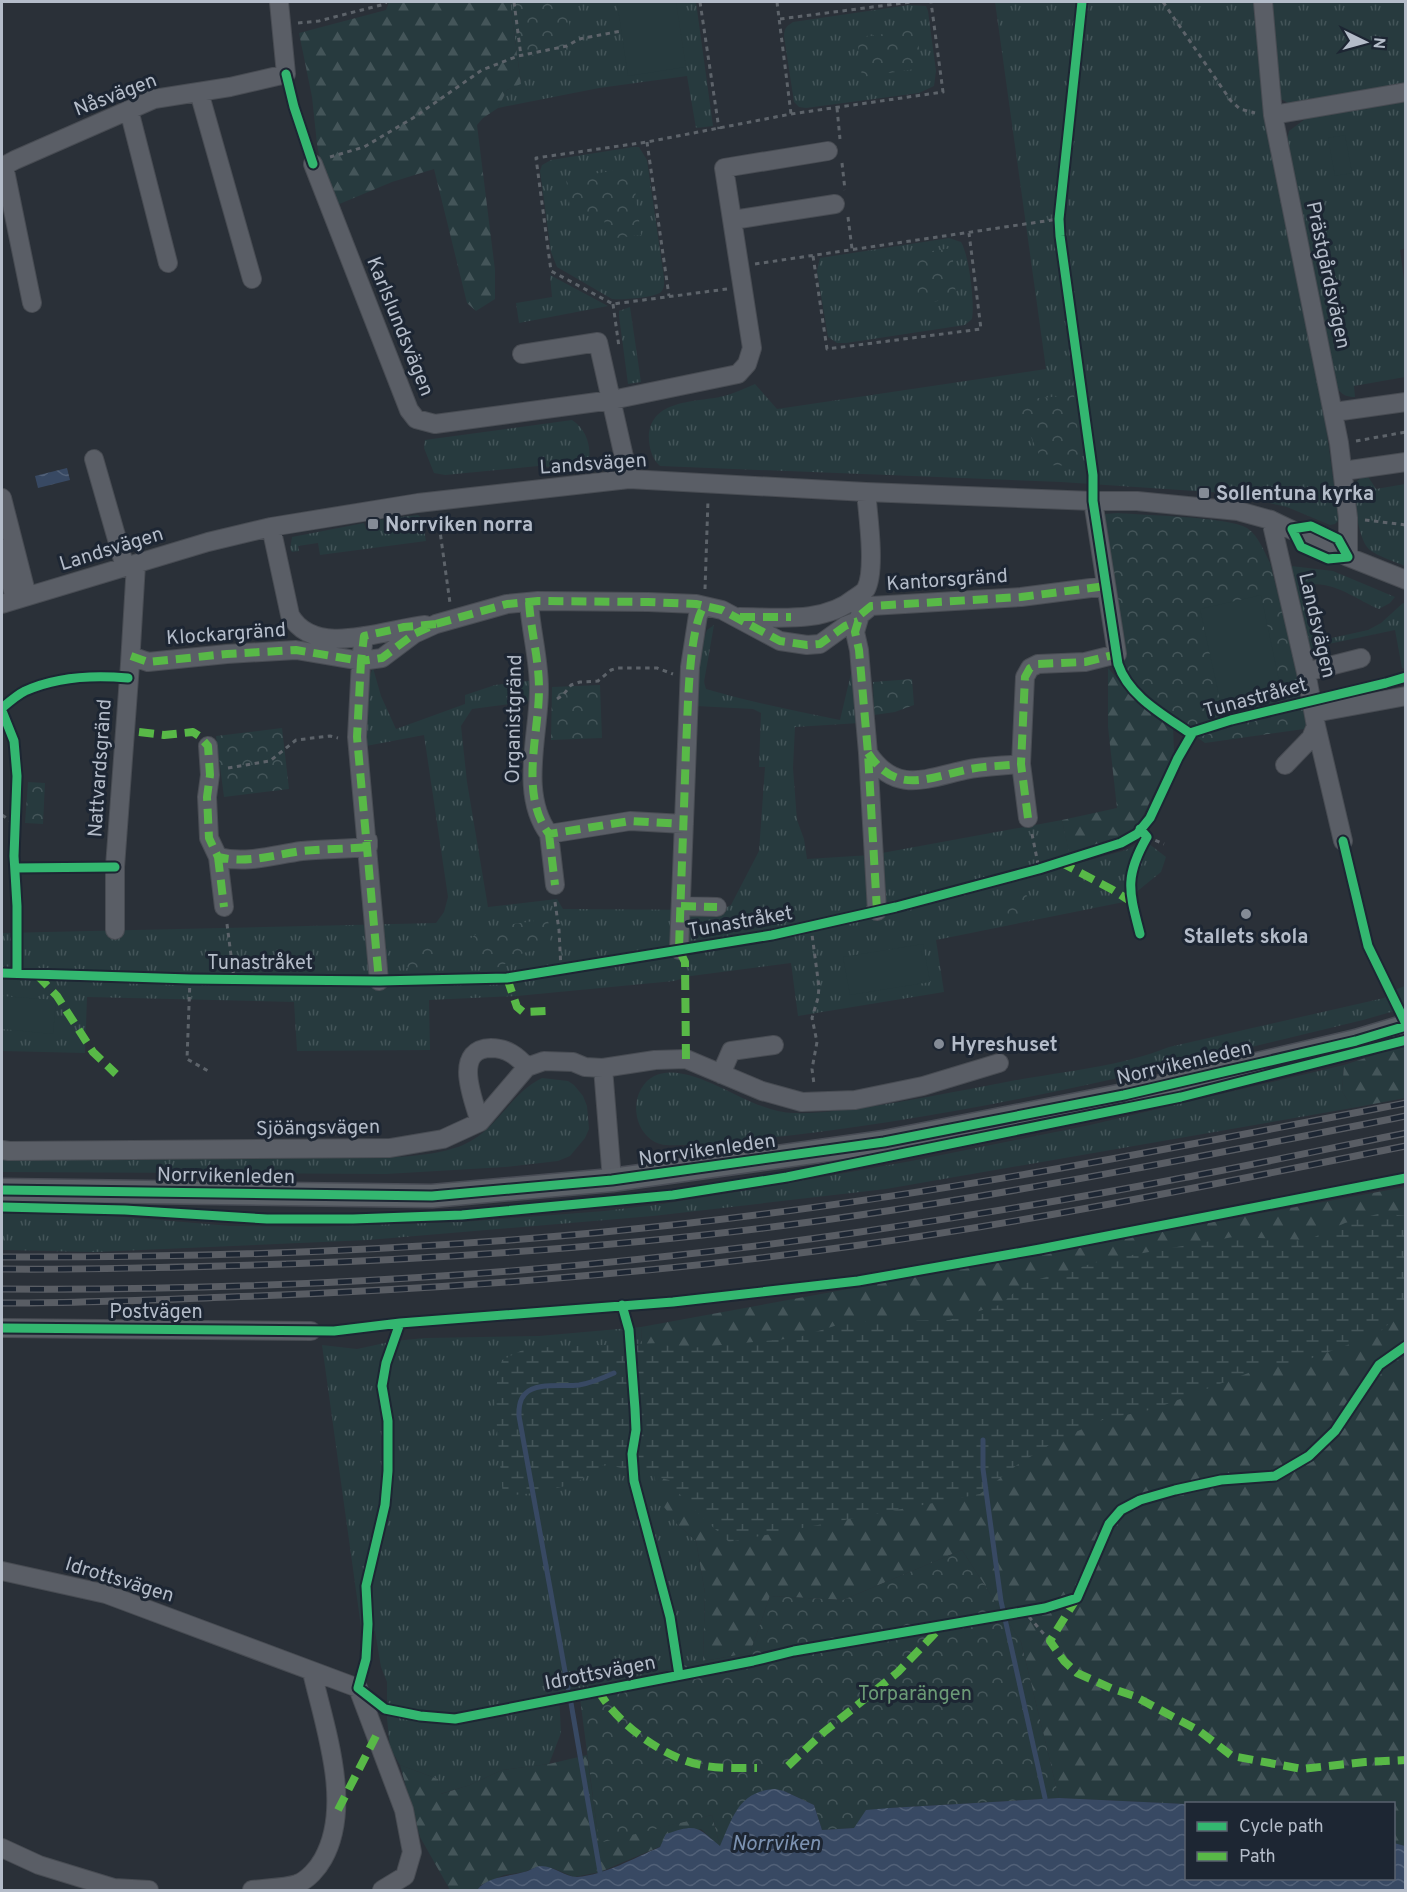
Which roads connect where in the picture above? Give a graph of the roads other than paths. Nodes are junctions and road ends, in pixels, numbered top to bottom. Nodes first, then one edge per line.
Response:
1 (279, 2) edge
2 (1263, 2) edge
3 (199, 92) junction
4 (1406, 92) edge
5 (129, 110) junction
6 (1273, 115) junction
7 (836, 150) road end
8 (313, 164) road end
9 (3, 167) edge
10 (842, 204) road end
11 (733, 220) junction
12 (168, 263) dead end
13 (252, 279) dead end
14 (32, 303) dead end
15 (522, 354) dead end
16 (612, 400) junction
17 (1406, 402) edge
18 (1334, 412) junction
19 (94, 459) dead end
20 (1406, 462) edge
21 (1343, 471) junction
22 (629, 480) junction
23 (866, 492) junction
24 (2, 498) edge
25 (1093, 501) junction
26 (1271, 520) junction
27 (271, 527) junction
28 (2, 549) edge
29 (1348, 557) junction
30 (130, 566) junction
31 (1406, 580) edge
32 (1106, 586) junction
33 (14, 600) edge
34 (529, 602) junction
35 (704, 606) junction
36 (737, 617) junction
37 (846, 619) junction
38 (436, 624) junction
39 (364, 636) junction
40 (130, 656) junction
41 (1361, 658) dead end
42 (361, 661) junction
43 (1306, 672) junction
44 (1406, 696) edge
45 (1315, 719) junction
46 (208, 746) dead end
47 (868, 753) junction
48 (1021, 764) junction
49 (1285, 765) dead end
50 (1028, 818) road end
51 (684, 824) junction
52 (549, 834) junction
53 (368, 840) junction
54 (1342, 841) dead end
55 (218, 857) junction
56 (555, 885) road end
57 (681, 906) junction
58 (224, 907) road end
59 (717, 907) dead end
60 (877, 911) dead end
61 (115, 930) dead end
62 (679, 950) dead end
63 (379, 981) dead end
64 (1406, 1026) edge
65 (774, 1045) dead end
66 (999, 1063) dead end
67 (527, 1067) junction
68 (603, 1068) junction
69 (721, 1074) junction
70 (480, 1122) junction
71 (2, 1150) edge
72 (612, 1180) junction
73 (2, 1190) edge
74 (2, 1328) edge
75 (311, 1331) dead end
76 (2, 1571) edge
77 (312, 1672) junction
78 (2, 1848) edge
79 (149, 1890) edge
80 (252, 1890) edge
81 (382, 1890) edge

1 - 3 street, Nåsvägen
2 - 6 street, Prästgårdsvägen
3 - 5 street, Nåsvägen
3 - 13 street
4 - 6 street
5 - 9 street, Nåsvägen
5 - 12 street
6 - 18 street, Prästgårdsvägen
7 - 11 street, Karlslundsvägen
8 - 16 street, Karlslundsvägen
9 - 14 street
10 - 11 street
11 - 16 street, Karlslundsvägen
15 - 16 street
16 - 22 street
17 - 18 street
18 - 21 street, Prästgårdsvägen
19 - 30 street, Nattvardsgränd
20 - 21 street
21 - 29 street, Prästgårdsvägen
22 - 23 street, Landsvägen
22 - 27 street, Landsvägen
23 - 25 street, Landsvägen
23 - 37 street, Kantorsgränd
24 - 33 street
25 - 26 street, Landsvägen
25 - 32 street
26 - 29 street, Landsvägen
26 - 43 street, Landsvägen
27 - 30 street, Landsvägen
27 - 39 street, Klockargränd
28 - 33 street
29 - 31 street, Landsvägen
30 - 33 street, Landsvägen
30 - 40 street, Nattvardsgränd
32 - 37 street, Kantorsgränd
32 - 48 street
34 - 35 street
34 - 38 street
34 - 52 street, Organistgränd
35 - 36 street
35 - 51 street
36 - 37 street, Kantorsgränd
36 - 37 street
37 - 47 street
38 - 39 street
38 - 42 street
39 - 42 street
40 - 42 street, Klockargränd
40 - 61 street, Nattvardsgränd
41 - 43 street
42 - 53 street
43 - 45 street, Landsvägen
44 - 45 street
45 - 49 street
45 - 54 street, Landsvägen
46 - 55 street
47 - 48 street
47 - 60 street
48 - 50 street
51 - 52 street
51 - 57 street
52 - 56 street, Organistgränd
53 - 55 street
53 - 63 street
55 - 58 street
57 - 59 street
57 - 62 street
64 - 72 main road, Norrvikenleden
65 - 69 street
66 - 69 street
67 - 68 street
67 - 70 street, Sjöängsvägen
67 - 70 street
68 - 69 street
68 - 72 street
70 - 71 street, Sjöängsvägen
72 - 73 main road, Norrvikenleden
74 - 75 street, Postvägen
76 - 77 street, Idrottsvägen
77 - 80 street
77 - 81 street, Idrottsvägen
78 - 79 street

